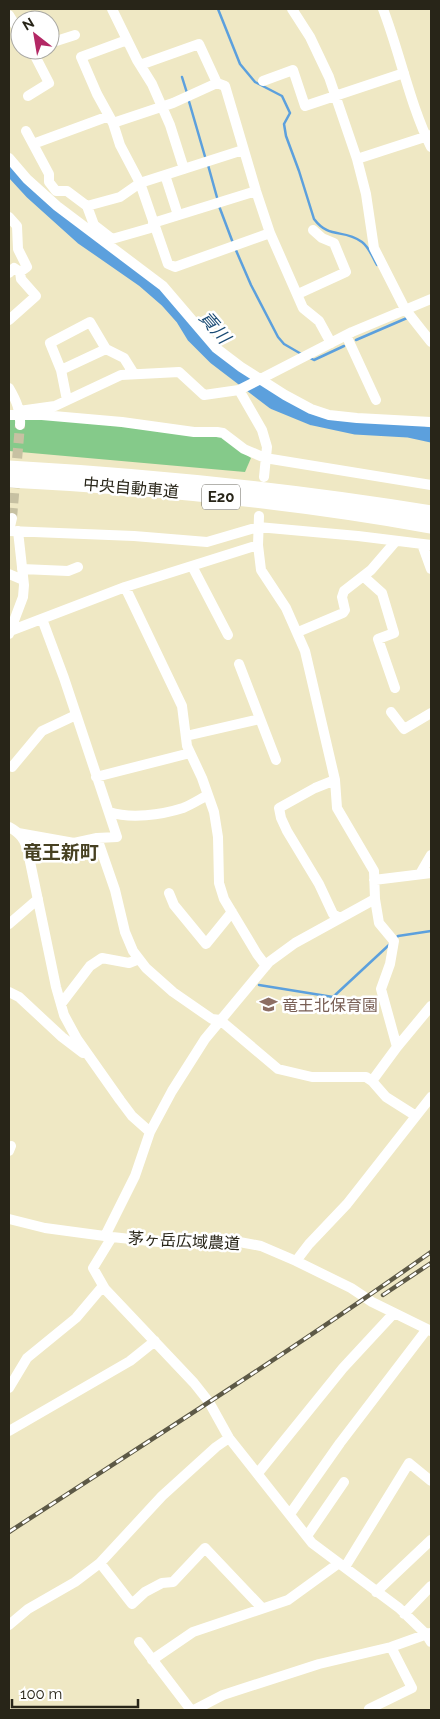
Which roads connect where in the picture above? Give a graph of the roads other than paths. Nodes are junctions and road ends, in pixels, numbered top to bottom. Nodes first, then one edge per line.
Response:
1 (112, 9) edge
2 (292, 9) edge
3 (383, 9) edge
4 (75, 35) dead end
5 (60, 40) edge
6 (127, 40) junction
7 (37, 60) edge
8 (140, 65) junction
9 (404, 73) junction
10 (263, 81) dead end
11 (217, 84) junction
12 (28, 96) dead end
13 (335, 97) junction
14 (162, 107) junction
15 (111, 120) junction
16 (26, 131) dead end
17 (429, 136) edge
18 (33, 144) junction
19 (431, 147) edge
20 (243, 150) junction
21 (9, 158) edge
22 (357, 160) junction
23 (184, 169) junction
24 (165, 175) junction
25 (140, 183) junction
26 (256, 192) junction
27 (87, 206) junction
28 (178, 215) junction
29 (9, 217) edge
30 (153, 225) junction
31 (313, 230) dead end
32 (270, 232) junction
33 (20, 272) junction
34 (9, 273) edge
35 (298, 294) junction
36 (431, 299) edge
37 (402, 310) junction
38 (9, 320) edge
39 (346, 335) junction
40 (332, 342) junction
41 (431, 342) edge
42 (106, 350) junction
43 (61, 370) junction
44 (134, 374) junction
45 (259, 379) junction
46 (9, 388) edge
47 (239, 390) junction
48 (67, 400) junction
49 (376, 400) dead end
50 (9, 415) edge
51 (20, 417) junction
52 (431, 422) edge
53 (266, 458) junction
54 (9, 468) edge
55 (264, 477) dead end
56 (9, 480) edge
57 (431, 485) edge
58 (431, 514) edge
59 (260, 516) dead end
60 (12, 518) dead end
61 (431, 526) edge
62 (258, 527) junction
63 (12, 531) edge
64 (396, 540) junction
65 (427, 544) edge
66 (258, 545) junction
67 (192, 566) junction
68 (78, 567) dead end
69 (22, 569) junction
70 (431, 569) edge
71 (9, 574) edge
72 (363, 576) junction
73 (23, 580) junction
74 (125, 587) junction
75 (12, 614) edge
76 (42, 619) junction
77 (298, 632) junction
78 (10, 633) edge
79 (228, 636) dead end
80 (239, 664) dead end
81 (395, 688) dead end
82 (391, 712) dead end
83 (431, 713) edge
84 (76, 715) junction
85 (260, 719) junction
86 (186, 736) junction
87 (190, 753) junction
88 (276, 760) dead end
89 (12, 768) dead end
90 (96, 777) junction
91 (335, 780) junction
92 (208, 796) junction
93 (109, 812) junction
94 (9, 827) edge
95 (18, 832) junction
96 (97, 838) junction
97 (431, 855) edge
98 (431, 873) edge
99 (420, 874) junction
100 (374, 880) junction
101 (169, 893) dead end
102 (38, 899) junction
103 (375, 900) junction
104 (232, 912) junction
105 (340, 918) junction
106 (9, 924) edge
107 (139, 959) junction
108 (266, 966) junction
109 (9, 992) edge
110 (61, 1004) junction
111 (431, 1006) edge
112 (220, 1020) junction
113 (397, 1047) junction
114 (90, 1058) junction
115 (372, 1081) junction
116 (431, 1097) edge
117 (416, 1116) junction
118 (150, 1132) junction
119 (9, 1220) edge
120 (109, 1237) junction
121 (296, 1261) junction
122 (104, 1286) junction
123 (394, 1313) junction
124 (429, 1330) edge
125 (155, 1341) junction
126 (9, 1388) edge
127 (9, 1431) edge
128 (230, 1438) junction
129 (258, 1473) junction
130 (431, 1481) edge
131 (344, 1482) dead end
132 (290, 1514) junction
133 (307, 1536) junction
134 (431, 1540) edge
135 (100, 1563) junction
136 (342, 1565) junction
137 (431, 1586) edge
138 (376, 1592) junction
139 (262, 1608) junction
140 (404, 1614) junction
141 (9, 1625) edge
142 (430, 1636) edge
143 (139, 1642) dead end
144 (391, 1647) junction
145 (152, 1660) junction
146 (370, 1709) dead end
147 (192, 1710) edge

1 - 6 street
2 - 13 street
3 - 9 street
4 - 5 street
6 - 8 street
6 - 15 street
7 - 12 street
8 - 11 street
8 - 14 street
9 - 13 street
9 - 17 street
10 - 13 street
11 - 14 street
11 - 20 street
13 - 22 street
14 - 15 street
14 - 23 street
15 - 18 street
15 - 25 street
16 - 18 street
17 - 19 street
17 - 22 street
18 - 27 street
20 - 23 street
20 - 26 street
21 - 45 street
22 - 37 street
23 - 24 street
24 - 25 street
24 - 28 street
25 - 27 street
25 - 30 street
26 - 28 street
26 - 32 street
27 - 30 street
28 - 30 street
29 - 33 street
30 - 32 street
31 - 35 street
32 - 35 street
33 - 34 street
33 - 38 street
35 - 40 street
36 - 37 street
37 - 39 street
37 - 41 street
39 - 40 street
39 - 49 street
40 - 45 street
42 - 43 street
42 - 43 street
42 - 44 street
43 - 48 street
44 - 47 street
44 - 48 street
45 - 47 street
45 - 52 street
46 - 51 street
47 - 53 street
48 - 51 street
50 - 51 street
51 - 53 street
53 - 55 street
53 - 57 street
54 - 58 highway, 中央自動車道 / E20
56 - 61 highway, 中央自動車道 / E20
59 - 62 street
60 - 63 street
62 - 63 street
62 - 64 street
62 - 66 street
63 - 69 street
64 - 65 street
64 - 72 street
65 - 70 street
66 - 67 street
66 - 77 street
67 - 74 street
67 - 79 street
68 - 69 street
69 - 73 street
71 - 73 street
72 - 77 street
72 - 81 street
73 - 75 street
74 - 76 street
74 - 86 street
75 - 78 street
76 - 78 street
76 - 84 street
77 - 91 street
80 - 85 street
82 - 83 street
84 - 89 street
84 - 90 street
85 - 86 street
85 - 88 street
86 - 87 street
87 - 90 street
87 - 92 street
90 - 93 street
91 - 100 street
91 - 105 street
92 - 93 street
92 - 104 street
93 - 96 street
94 - 95 street
95 - 96 street
95 - 102 street
96 - 107 street
97 - 99 street
98 - 99 street
99 - 100 street
100 - 103 street
101 - 104 street
102 - 106 street
102 - 110 street
103 - 105 street
103 - 113 street
104 - 108 street
105 - 108 street
107 - 110 street
107 - 112 street
108 - 112 street
109 - 114 street
110 - 114 street
111 - 113 street
112 - 115 street
112 - 118 street
113 - 115 street
114 - 118 street
115 - 117 street
116 - 117 street
117 - 121 street
118 - 120 street
119 - 120 street, 茅ヶ岳広域農道
120 - 121 street, 茅ヶ岳広域農道
120 - 122 street
121 - 123 street, 茅ヶ岳広域農道
122 - 125 street
122 - 126 street
123 - 124 street, 茅ヶ岳広域農道
123 - 129 street
124 - 132 street
125 - 127 street
125 - 128 street
128 - 129 street
128 - 135 street
129 - 132 street
130 - 136 street
131 - 133 street
132 - 133 street
133 - 136 street
134 - 138 street
135 - 139 street
135 - 141 street
136 - 138 street
136 - 139 street
137 - 140 street
138 - 140 street
139 - 145 street
140 - 142 street
142 - 144 street
143 - 145 street
144 - 146 street
144 - 147 street
145 - 147 street

